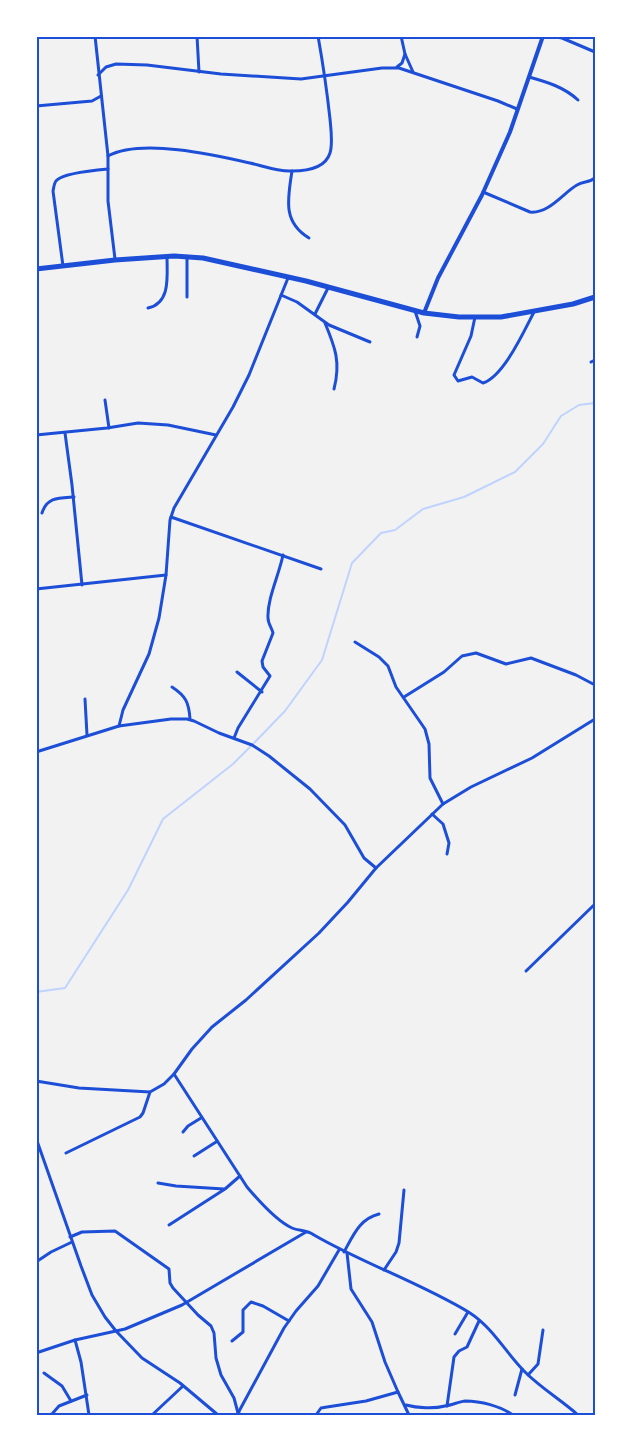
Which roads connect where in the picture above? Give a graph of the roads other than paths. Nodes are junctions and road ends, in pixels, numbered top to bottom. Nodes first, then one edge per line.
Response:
1 (95, 36) edge
2 (198, 36) edge
3 (318, 36) edge
4 (401, 36) edge
5 (543, 36) edge
6 (550, 36) edge
7 (595, 52) edge
8 (405, 54) junction
9 (396, 68) junction
10 (199, 72) junction
11 (414, 72) junction
12 (98, 75) junction
13 (325, 77) junction
14 (529, 77) junction
15 (102, 96) junction
16 (578, 100) dead end
17 (36, 106) edge
18 (517, 109) junction
19 (108, 156) junction
20 (108, 169) junction
21 (292, 171) junction
22 (595, 178) edge
23 (483, 192) junction
24 (309, 238) dead end
25 (187, 256) junction
26 (168, 257) junction
27 (115, 260) junction
28 (63, 266) junction
29 (36, 268) edge
30 (288, 278) junction
31 (328, 288) junction
32 (282, 295) junction
33 (187, 297) dead end
34 (595, 297) edge
35 (148, 308) dead end
36 (415, 310) junction
37 (534, 311) junction
38 (424, 313) junction
39 (315, 314) junction
40 (474, 317) junction
41 (325, 322) junction
42 (417, 337) dead end
43 (370, 342) dead end
44 (334, 388) dead end
45 (105, 400) dead end
46 (109, 428) junction
47 (65, 433) junction
48 (36, 435) edge
49 (217, 435) junction
50 (74, 497) junction
51 (42, 513) dead end
52 (171, 517) junction
53 (283, 556) junction
54 (321, 568) dead end
55 (166, 575) junction
56 (82, 585) junction
57 (36, 589) edge
58 (355, 642) dead end
59 (237, 672) dead end
60 (595, 684) edge
61 (172, 687) dead end
62 (262, 692) junction
63 (404, 697) junction
64 (85, 699) dead end
65 (190, 719) junction
66 (595, 719) edge
67 (119, 726) junction
68 (88, 735) junction
69 (234, 738) junction
70 (36, 752) edge
71 (442, 804) junction
72 (432, 814) junction
73 (447, 854) dead end
74 (376, 868) junction
75 (595, 904) edge
76 (526, 971) dead end
77 (174, 1074) junction
78 (36, 1080) edge
79 (150, 1092) junction
80 (201, 1118) junction
81 (184, 1132) dead end
82 (36, 1138) edge
83 (216, 1142) junction
84 (66, 1153) dead end
85 (194, 1156) dead end
86 (240, 1176) junction
87 (158, 1183) dead end
88 (225, 1189) junction
89 (404, 1190) dead end
90 (378, 1214) dead end
91 (169, 1225) dead end
92 (307, 1231) junction
93 (70, 1237) junction
94 (72, 1242) junction
95 (339, 1250) junction
96 (346, 1252) junction
97 (36, 1262) edge
98 (384, 1270) junction
99 (187, 1302) junction
100 (468, 1312) junction
101 (289, 1321) junction
102 (479, 1321) junction
103 (543, 1330) dead end
104 (116, 1331) junction
105 (455, 1334) dead end
106 (75, 1340) junction
107 (232, 1341) dead end
108 (36, 1353) edge
109 (522, 1369) junction
110 (44, 1374) dead end
111 (528, 1375) junction
112 (183, 1386) junction
113 (398, 1392) junction
114 (87, 1395) junction
115 (515, 1395) dead end
116 (71, 1401) junction
117 (406, 1405) junction
118 (447, 1406) junction
119 (237, 1414) edge
120 (512, 1414) edge
121 (48, 1415) edge
122 (89, 1415) edge
123 (152, 1415) edge
124 (218, 1415) edge
125 (242, 1415) edge
126 (316, 1415) edge
127 (409, 1415) edge
128 (578, 1415) edge

1 - 12 street
2 - 10 street
3 - 13 street
4 - 8 street
5 - 14 street
6 - 7 street
8 - 9 street
8 - 11 street
9 - 11 street
9 - 13 street
10 - 12 street
10 - 13 street
11 - 18 street
12 - 15 street
13 - 21 street
14 - 16 street
14 - 18 street
15 - 17 street
15 - 19 street
18 - 23 street
19 - 20 street
19 - 21 street
20 - 27 street
20 - 28 street
21 - 24 street
22 - 23 street
23 - 38 street
25 - 26 highway
25 - 30 highway
25 - 33 street
26 - 27 highway
26 - 35 street
27 - 28 highway
28 - 29 highway
30 - 31 highway
30 - 32 street
31 - 36 highway
31 - 39 street
32 - 39 street
32 - 49 street
34 - 37 highway
36 - 38 highway
36 - 42 street
37 - 40 highway
37 - 40 street
38 - 40 highway
39 - 41 street
41 - 43 street
41 - 44 street
45 - 46 street
46 - 47 street
46 - 49 street
47 - 48 street
47 - 50 street
49 - 52 street
50 - 51 street
50 - 56 street
52 - 53 street
52 - 55 street
53 - 54 street
53 - 62 street
55 - 56 street
55 - 67 street
56 - 57 street
58 - 63 street
59 - 62 street
60 - 63 street
61 - 65 street
62 - 69 street
63 - 71 street
64 - 68 street
65 - 67 street
65 - 69 street
66 - 71 street
67 - 68 street
68 - 70 street
69 - 74 street
71 - 72 street
72 - 73 street
72 - 74 street
74 - 77 street
75 - 76 street
77 - 79 street
77 - 80 street
78 - 79 street
79 - 84 street
80 - 81 street
80 - 83 street
82 - 93 street
83 - 85 street
83 - 86 street
86 - 88 street
86 - 92 street
87 - 88 street
88 - 91 street
89 - 98 street
90 - 96 street
92 - 95 street
92 - 99 street
93 - 94 street
93 - 99 street
94 - 97 street
94 - 104 street
95 - 96 street
95 - 101 street
96 - 98 street
96 - 113 street
98 - 100 street
99 - 104 street
99 - 119 street
100 - 102 street
100 - 105 street
101 - 107 street
101 - 119 street
102 - 109 street
102 - 118 street
103 - 111 street
104 - 106 street
104 - 112 street
106 - 108 street
106 - 114 street
109 - 111 street
109 - 115 street
110 - 116 street
111 - 128 street
112 - 123 street
112 - 124 street
113 - 117 street
113 - 126 street
114 - 116 street
114 - 122 street
116 - 121 street
117 - 118 street
117 - 127 street
118 - 120 street
119 - 125 street

